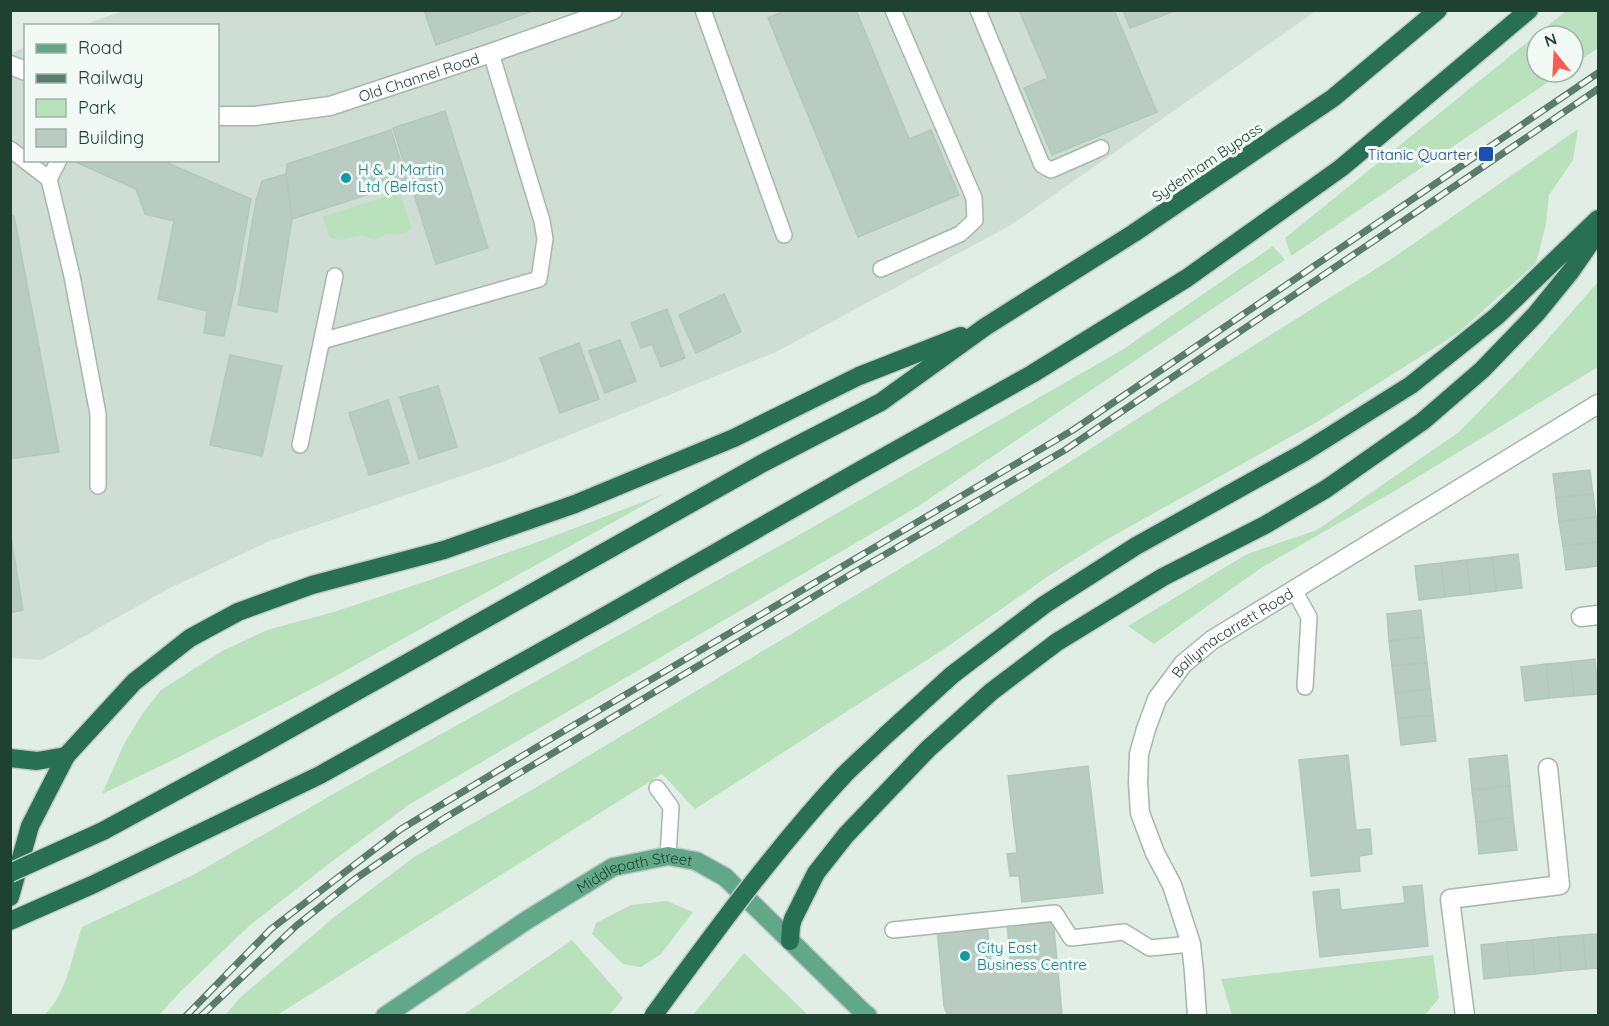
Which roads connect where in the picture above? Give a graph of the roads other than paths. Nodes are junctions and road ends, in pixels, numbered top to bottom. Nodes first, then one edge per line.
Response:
1 (613, 10) edge
2 (703, 10) edge
3 (893, 10) edge
4 (978, 10) edge
5 (1438, 10) edge
6 (1529, 10) edge
7 (491, 53) junction
8 (219, 116) edge
9 (1101, 148) dead end
10 (10, 149) edge
11 (24, 160) edge
12 (27, 162) edge
13 (58, 162) edge
14 (49, 179) junction
15 (1599, 219) edge
16 (1599, 232) edge
17 (784, 235) dead end
18 (881, 269) dead end
19 (335, 276) dead end
20 (986, 327) junction
21 (322, 340) junction
22 (1599, 404) edge
23 (300, 445) dead end
24 (98, 486) dead end
25 (1294, 590) junction
26 (1305, 687) dead end
27 (66, 756) junction
28 (10, 758) edge
29 (1548, 768) dead end
30 (657, 788) dead end
31 (668, 856) junction
32 (10, 873) edge
33 (10, 897) edge
34 (10, 921) edge
35 (893, 930) dead end
36 (790, 941) junction
37 (1191, 944) junction
38 (866, 1015) edge
39 (385, 1016) edge
40 (653, 1016) edge
41 (1197, 1016) edge
42 (1465, 1016) edge

1 - 7 street, Old Channel Road
2 - 17 lane
3 - 18 lane
4 - 9 lane
5 - 20 highway, Sydenham Bypass
6 - 34 highway
7 - 8 street, Old Channel Road
7 - 21 lane
10 - 11 lane
12 - 14 lane
13 - 14 lane
14 - 24 lane
15 - 40 highway, bridge
16 - 36 highway
19 - 21 lane
20 - 27 highway
20 - 32 highway, bridge
21 - 23 lane
22 - 25 street, Ballymacarrett Road
25 - 26 lane
25 - 37 street, Ballymacarrett Road
27 - 28 highway
27 - 33 highway
29 - 42 street
30 - 31 lane
31 - 36 main road, Middlepath Street
31 - 39 main road, Middlepath Street
35 - 37 lane
36 - 38 main road, Middlepath Street
37 - 41 street, Ballymacarrett Road

